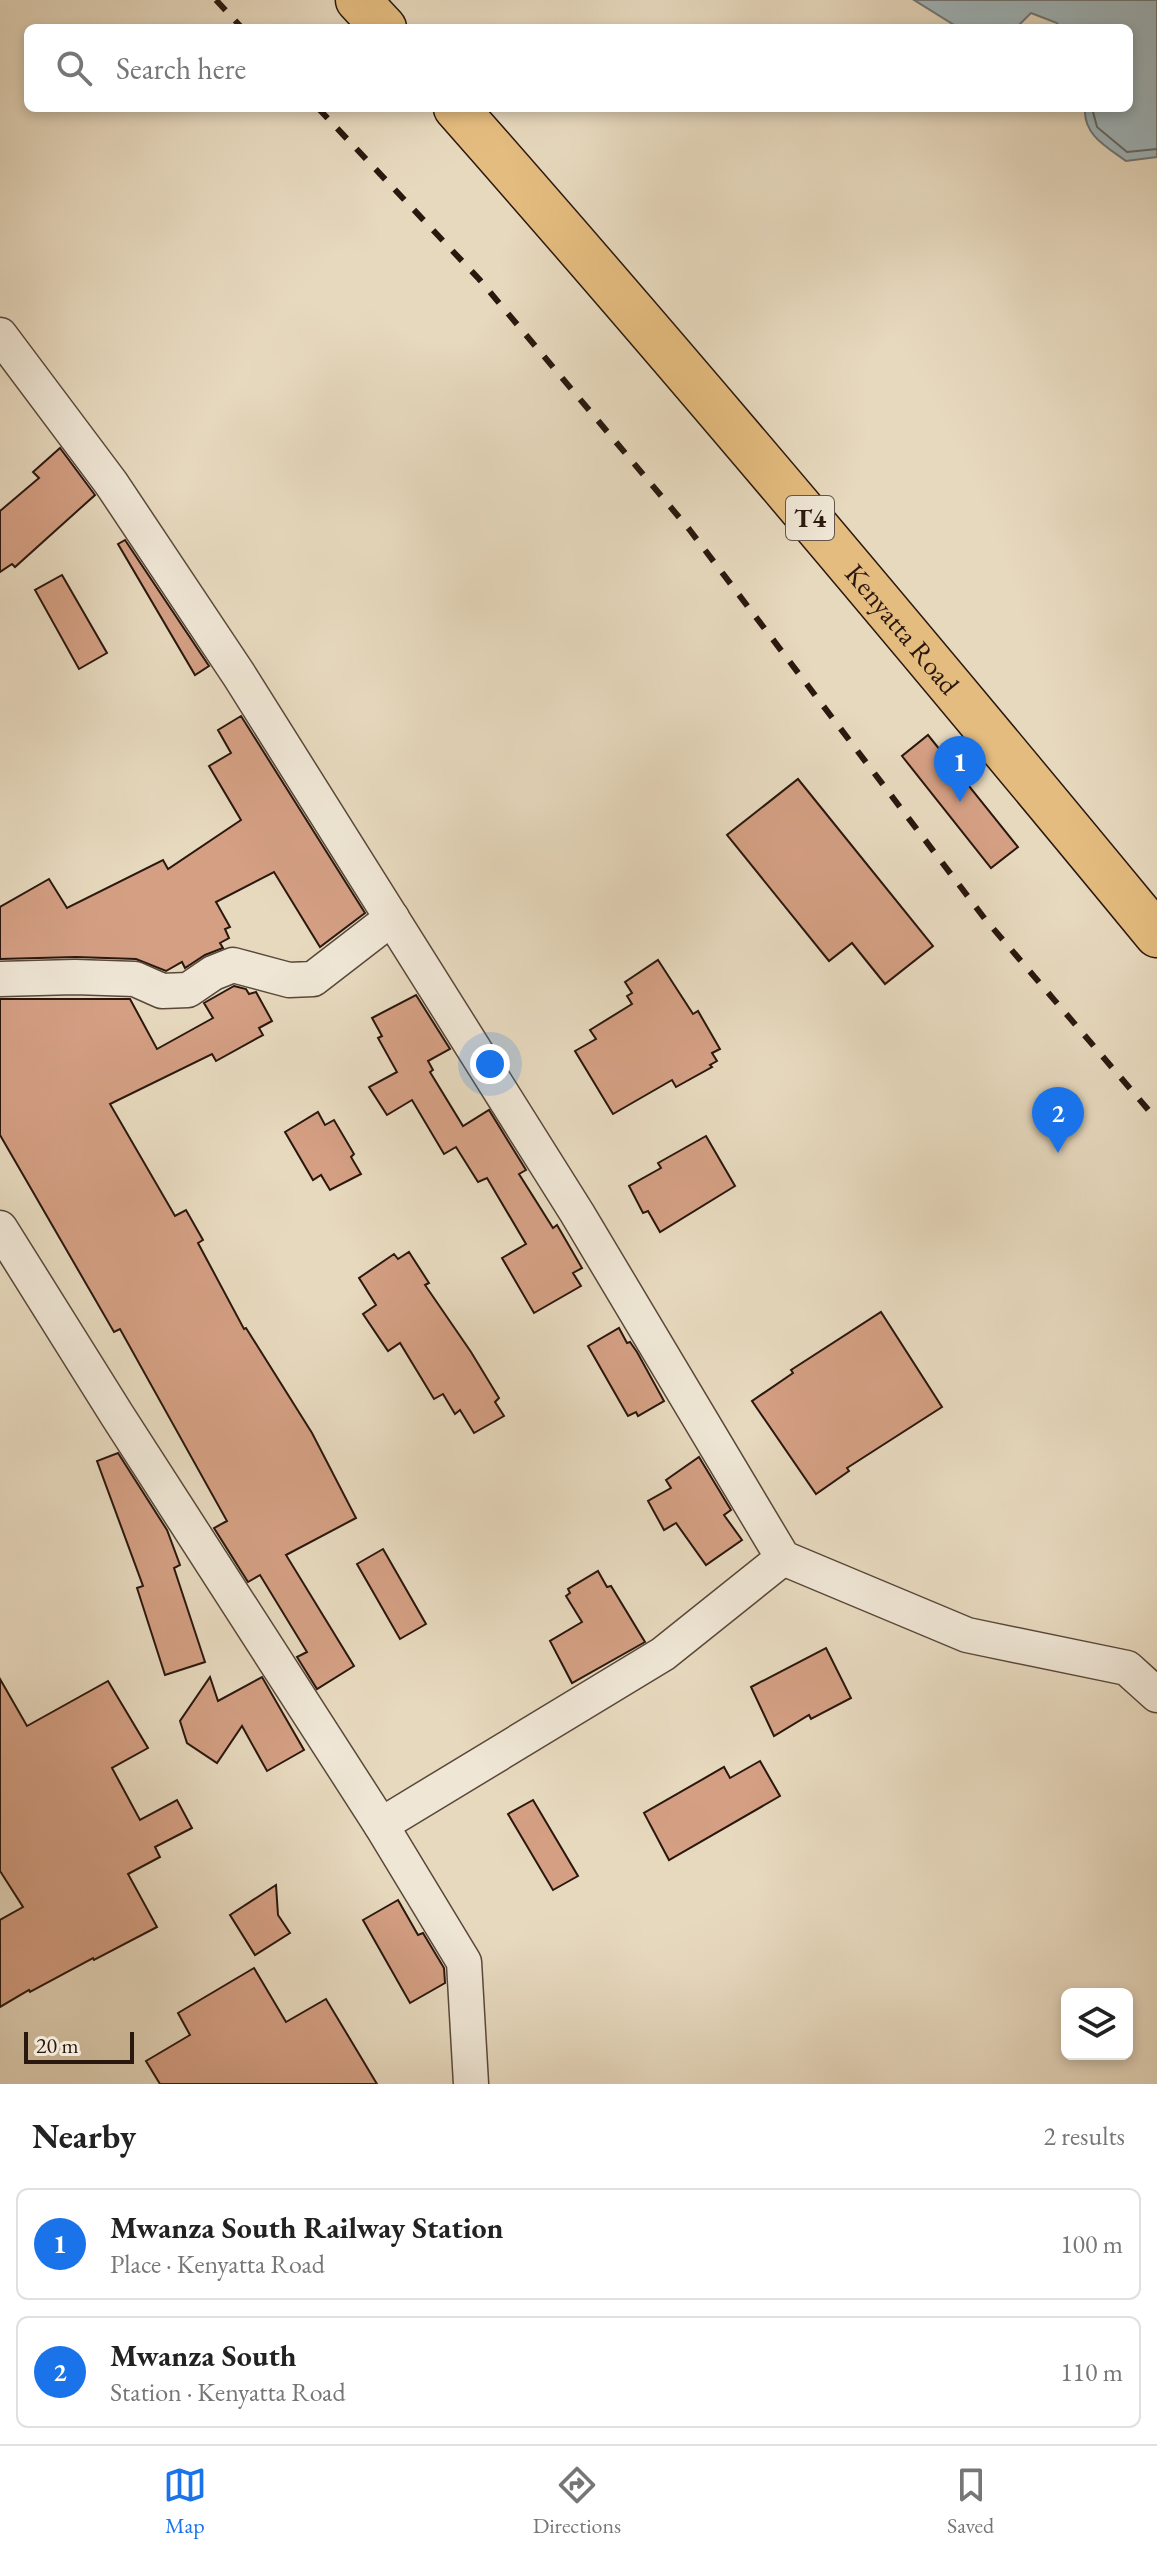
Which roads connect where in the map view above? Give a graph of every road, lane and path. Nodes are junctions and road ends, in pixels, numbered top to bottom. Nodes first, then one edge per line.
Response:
1 (358, 0) edge
2 (380, 24) edge
3 (460, 112) edge
4 (0, 335) edge
5 (392, 918) junction
6 (1157, 935) edge
7 (0, 979) edge
8 (0, 1228) edge
9 (783, 1558) junction
10 (1157, 1695) edge
11 (381, 1825) junction
12 (471, 2084) edge

1 - 2 highway
3 - 6 highway, Kenyatta Road / T4
4 - 5 street
5 - 7 street
5 - 9 street
8 - 11 street
9 - 10 street
9 - 11 street
11 - 12 street

